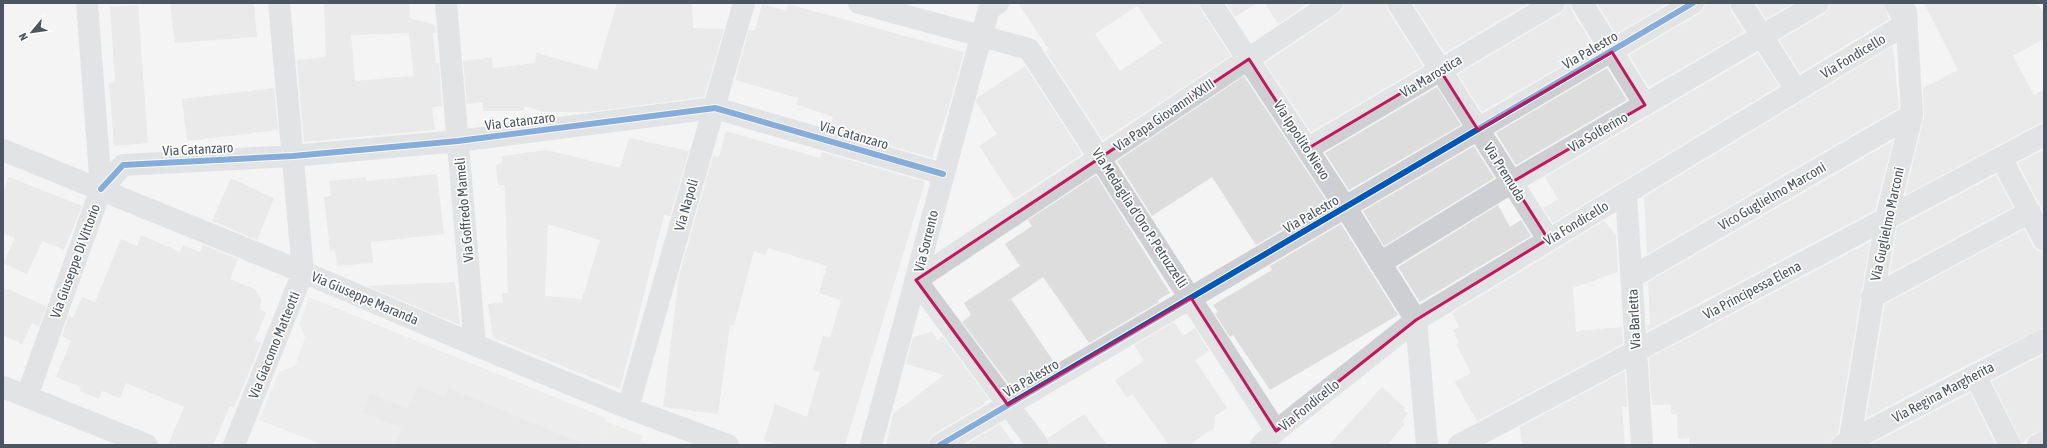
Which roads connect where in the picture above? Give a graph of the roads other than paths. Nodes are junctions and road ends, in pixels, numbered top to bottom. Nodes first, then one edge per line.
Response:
1 (87, 3) edge
2 (279, 3) edge
3 (446, 3) edge
4 (744, 3) edge
5 (859, 3) edge
6 (998, 3) edge
7 (1211, 3) edge
8 (1332, 3) edge
9 (1398, 3) edge
10 (1554, 3) edge
11 (1582, 3) edge
12 (1693, 3) edge
13 (1741, 3) edge
14 (1818, 3) edge
15 (1895, 3) edge
16 (1906, 13) edge
17 (1761, 36) junction
18 (981, 37) junction
19 (1612, 52) junction
20 (1249, 59) junction
21 (1440, 70) junction
22 (1796, 90) junction
23 (1645, 105) junction
24 (715, 108) junction
25 (1912, 115) junction
26 (1478, 130) junction
27 (2044, 135) edge
28 (458, 141) junction
29 (1307, 149) junction
30 (3, 150) edge
31 (293, 156) junction
32 (1101, 157) junction
33 (2001, 158) junction
34 (943, 174) junction
35 (1512, 182) junction
36 (101, 188) junction
37 (1626, 193) junction
38 (1346, 208) junction
39 (2030, 212) junction
40 (1886, 219) junction
41 (1548, 239) junction
42 (2044, 240) edge
43 (1380, 263) junction
44 (303, 272) junction
45 (1632, 277) junction
46 (916, 280) junction
47 (1872, 297) junction
48 (1191, 298) junction
49 (1416, 320) junction
50 (2044, 340) edge
51 (475, 346) junction
52 (1636, 352) junction
53 (1975, 374) junction
54 (3, 386) edge
55 (27, 396) junction
56 (1008, 405) junction
57 (628, 408) junction
58 (1269, 438) edge
59 (2044, 442) edge
60 (1847, 444) edge
61 (148, 445) edge
62 (234, 445) edge
63 (728, 445) edge
64 (871, 445) edge
65 (940, 445) edge
66 (1038, 445) edge
67 (1426, 445) edge
68 (1459, 445) edge
69 (1642, 445) edge
70 (2010, 445) edge
71 (2038, 445) edge

1 - 36 street, Via Giuseppe Di Vittorio
2 - 31 street, Via Giacomo Matteotti
3 - 28 street, Via Goffredo Mameli
4 - 24 street, Via Napoli
5 - 18 street, Via Medaglia d'Oro P. Petruzzelli
6 - 18 street, Via Sorrento
7 - 20 street, Via Ippolito Nievo
8 - 20 street, Via Papa Giovanni XXIII
9 - 21 street, Via Premuda
10 - 21 street, Via Marostica
11 - 19 street
12 - 19 street, Via Palestro
13 - 17 street
14 - 17 street, Via Solferino
15 - 16 street
16 - 22 street, Via Fondicello
16 - 25 street, Via Guglielmo Marconi
17 - 22 street
17 - 23 street, Via Solferino
18 - 32 street, Via Medaglia d'Oro P. Petruzzelli
18 - 34 street, Via Sorrento
19 - 23 street
19 - 26 street, Via Palestro
20 - 29 street, Via Ippolito Nievo
20 - 32 street, Via Papa Giovanni XXIII
21 - 26 street, Via Premuda
21 - 29 street, Via Marostica
22 - 37 street, Via Fondicello
23 - 35 street, Via Solferino
24 - 28 street, Via Catanzaro
24 - 34 street, Via Catanzaro
24 - 57 street, Via Napoli
25 - 40 street, Via Guglielmo Marconi
25 - 45 street, Vico Guglielmo Marconi
26 - 35 street, Via Premuda
26 - 38 street, Via Palestro
27 - 33 street, Via Principessa Elena
28 - 31 street, Via Catanzaro
28 - 51 street, Via Goffredo Mameli
29 - 38 street, Via Ippolito Nievo
30 - 36 street, Via Giuseppe Maranda
31 - 36 street, Via Catanzaro
31 - 44 street, Via Giacomo Matteotti
32 - 46 street, Via Papa Giovanni XXIII
32 - 48 street, Via Medaglia d'Oro P. Petruzzelli
33 - 39 street
33 - 40 street, Via Principessa Elena
34 - 46 street, Via Sorrento
35 - 41 street, Via Premuda
35 - 43 street, Via Solferino
36 - 44 street, Via Giuseppe Maranda
36 - 55 street, Via Giuseppe Di Vittorio
37 - 41 street, Via Fondicello
37 - 45 street, Via Barletta
38 - 43 street, Via Ippolito Nievo
38 - 48 street, Via Palestro
39 - 42 street
39 - 47 street
40 - 47 street, Via Guglielmo Marconi
40 - 52 street, Via Principessa Elena
41 - 49 street, Via Fondicello
43 - 49 street, Via Ippolito Nievo
44 - 51 street, Via Giuseppe Maranda
44 - 62 street, Via Giacomo Matteotti
45 - 52 street, Via Barletta
46 - 56 street
46 - 64 street, Via Sorrento
47 - 60 street, Via Guglielmo Marconi
48 - 56 street, Via Palestro
48 - 58 street, Via Medaglia d'Oro P. Petruzzelli
49 - 58 street, Via Fondicello
49 - 67 street
50 - 53 street, Via Regina Margherita
51 - 57 street, Via Giuseppe Maranda
52 - 68 street, Via Principessa Elena
52 - 69 street, Via Barletta
53 - 60 street, Via Regina Margherita
53 - 70 street
54 - 55 street
55 - 61 street
56 - 65 street, Via Palestro
56 - 66 street
57 - 63 street, Via Giuseppe Maranda
59 - 71 street

